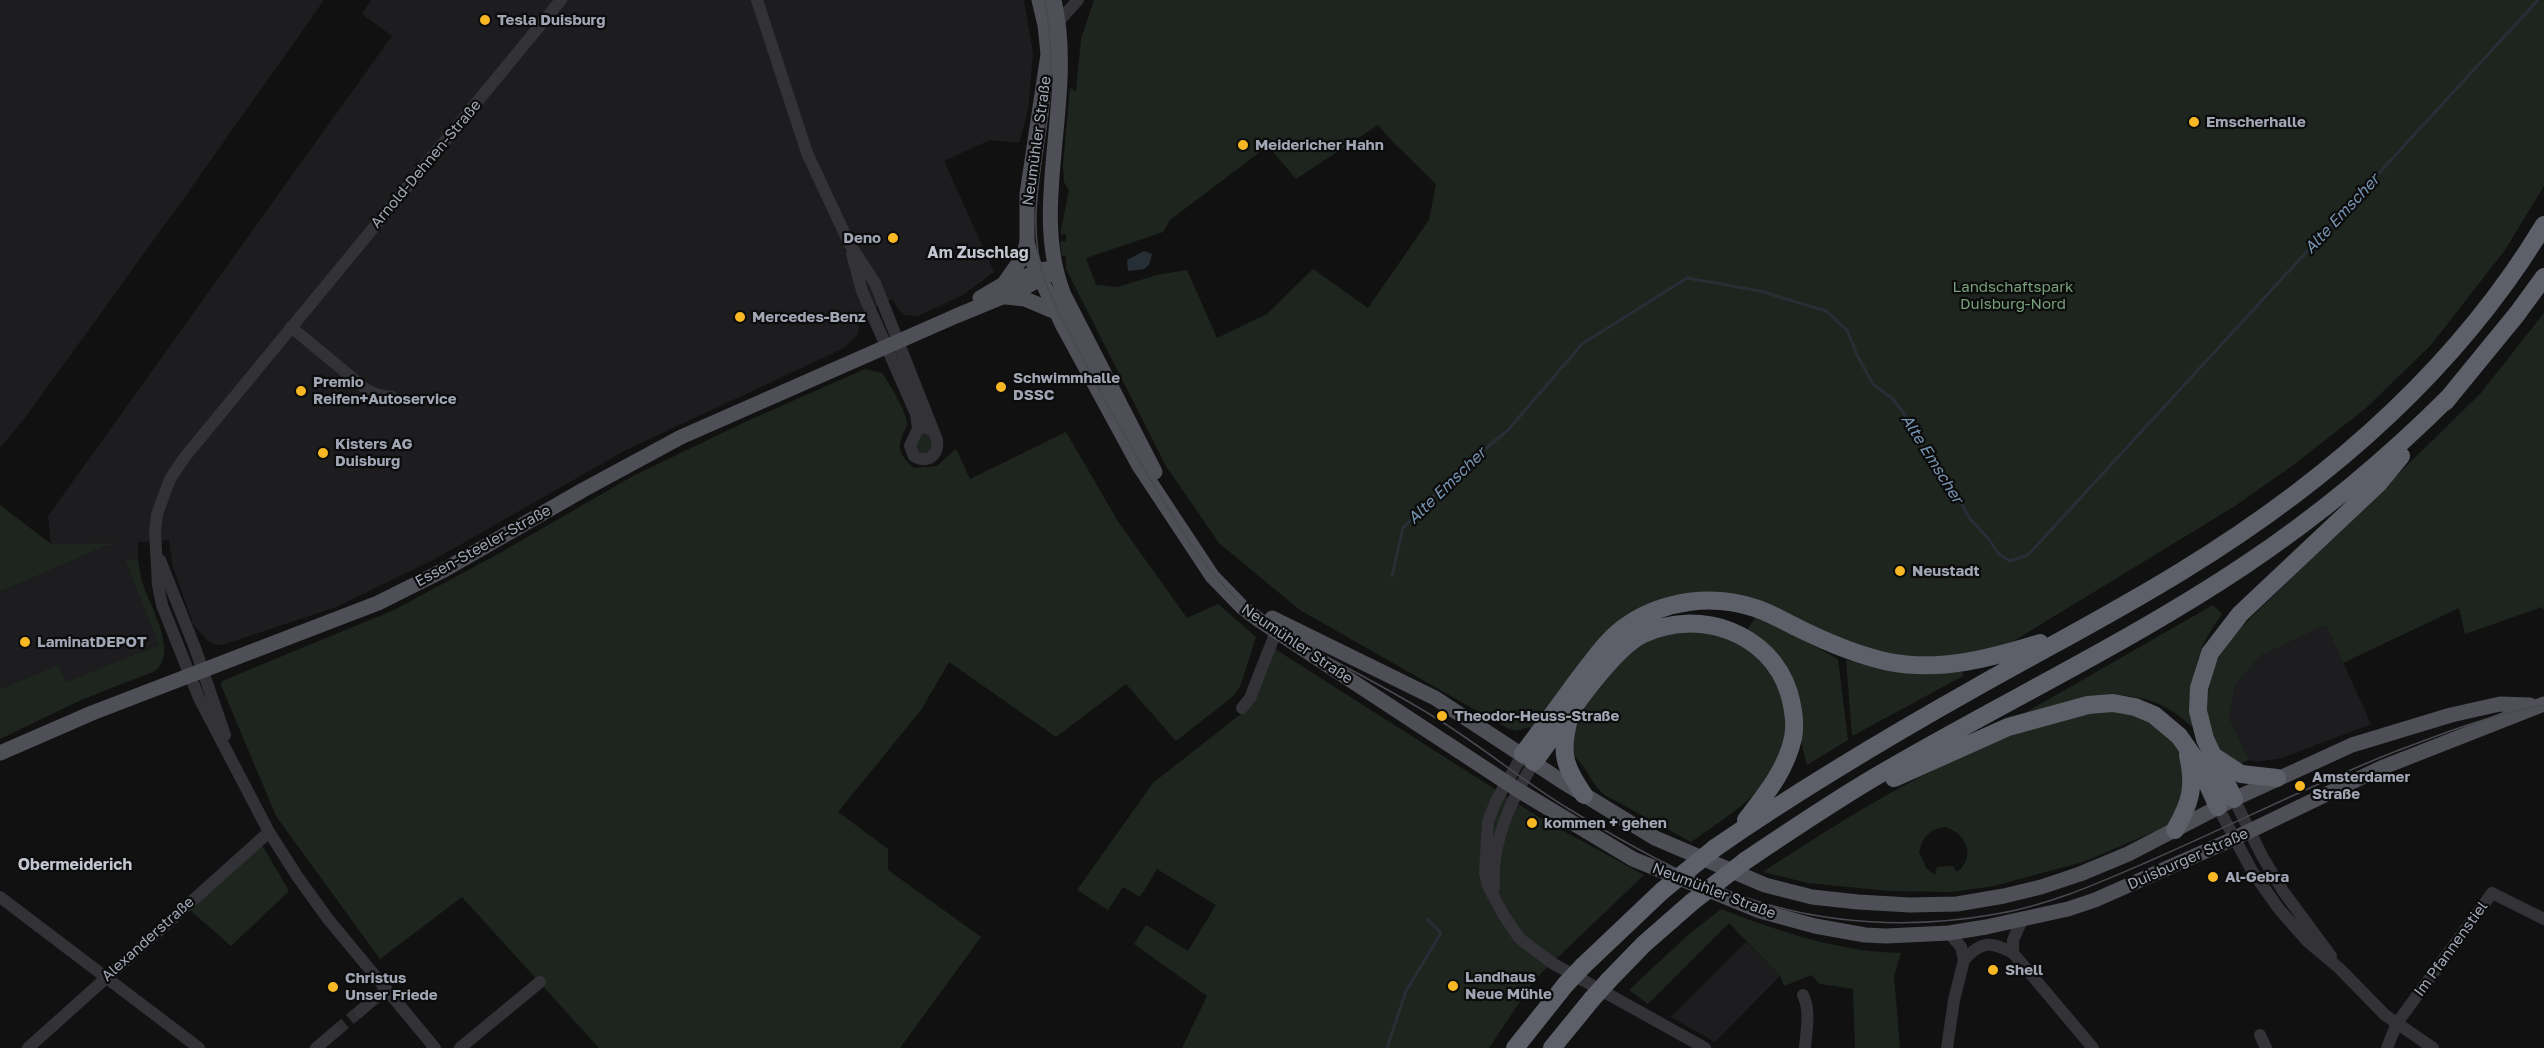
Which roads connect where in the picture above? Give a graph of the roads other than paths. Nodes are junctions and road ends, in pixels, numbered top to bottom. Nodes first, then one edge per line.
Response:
1 (561, 0) edge
2 (757, 0) edge
3 (1039, 0) edge
4 (1054, 0) edge
5 (1078, 0) edge
6 (1052, 23) junction
7 (2544, 225) edge
8 (1027, 241) junction
9 (1054, 269) junction
10 (1038, 276) junction
11 (2544, 277) edge
12 (1003, 291) junction
13 (1056, 312) junction
14 (291, 327) junction
15 (892, 344) junction
16 (2451, 395) junction
17 (392, 397) dead end
18 (918, 429) junction
19 (934, 432) junction
20 (1278, 628) junction
21 (2082, 629) junction
22 (196, 672) junction
23 (2543, 704) edge
24 (1242, 708) dead end
25 (1570, 714) junction
26 (2187, 747) junction
27 (0, 753) edge
28 (2212, 754) junction
29 (1529, 758) junction
30 (2277, 778) junction
31 (1875, 782) junction
32 (1512, 786) junction
33 (1584, 795) junction
34 (2226, 803) junction
35 (2175, 830) junction
36 (2250, 831) junction
37 (269, 832) junction
38 (1736, 834) junction
39 (2233, 839) junction
40 (0, 897) edge
41 (1812, 897) joint
42 (2544, 919) edge
43 (2022, 920) junction
44 (1815, 926) joint
45 (1949, 933) junction
46 (2013, 953) junction
47 (1964, 960) junction
48 (2339, 968) junction
49 (106, 976) junction
50 (540, 982) dead end
51 (386, 989) junction
52 (1803, 995) dead end
53 (360, 1011) tunnel mouth
54 (2397, 1023) junction
55 (336, 1031) tunnel mouth
56 (2260, 1035) dead end
57 (28, 1048) edge
58 (199, 1048) edge
59 (316, 1048) edge
60 (435, 1048) edge
61 (460, 1048) edge
62 (1515, 1048) edge
63 (1552, 1048) edge
64 (1705, 1048) edge
65 (1805, 1048) edge
66 (1947, 1048) edge
67 (2093, 1048) edge
68 (2266, 1048) edge
69 (2387, 1048) edge
70 (2433, 1048) edge

1 - 14 street, Arnold-Dehnen-Straße
2 - 15 street
3 - 6 main road, Neumühler Straße
4 - 6 main road, Neumühler Straße
5 - 6 street
6 - 8 main road, Neumühler Straße
6 - 9 main road, Neumühler Straße
7 - 21 highway
8 - 10 main road, Neumühler Straße
8 - 12 main road
9 - 10 main road, Essen-Steeler-Straße
9 - 20 main road, Neumühler Straße
10 - 12 main road, Essen-Steeler-Straße
10 - 13 main road, Neumühler Straße
11 - 16 highway
12 - 13 main road
12 - 15 main road, Essen-Steeler-Straße
13 - 20 main road, Neumühler Straße
14 - 17 street
14 - 22 street, Arnold-Dehnen-Straße
15 - 18 street
15 - 19 street
15 - 22 main road, Essen-Steeler-Straße
16 - 28 highway
16 - 31 highway
18 - 19 street
18 - 19 street
20 - 24 street
20 - 29 main road, Neumühler Straße
20 - 32 main road, Neumühler Straße
21 - 29 highway
21 - 38 highway
22 - 27 main road, Essen-Steeler-Straße
22 - 37 street, Arnold-Dehnen-Straße
23 - 30 main road, Duisburger Straße
23 - 36 main road, Duisburger Straße
25 - 29 highway
25 - 33 highway
25 - 38 highway
26 - 31 highway
26 - 34 highway
26 - 35 highway
28 - 30 highway
28 - 34 highway
29 - 32 street
29 - 33 main road, Neumühler Straße
30 - 34 main road, Duisburger Straße
31 - 63 highway, bridge
32 - 44 main road, Neumühler Straße
32 - 64 street
33 - 41 main road, Neumühler Straße
34 - 35 main road, Duisburger Straße
34 - 36 street
34 - 39 street
35 - 41 main road, Duisburger Straße
36 - 39 main road, Duisburger Straße
36 - 48 street
37 - 49 street, Alexanderstraße
37 - 51 street, Arnold-Dehnen-Straße
38 - 62 highway, bridge
39 - 43 main road, Duisburger Straße
39 - 48 street
40 - 49 street
42 - 54 street, Im Pfannenstiel
43 - 45 main road, Duisburger Straße
43 - 46 street
44 - 45 main road, Duisburger Straße
45 - 47 street
46 - 47 street
46 - 67 street
47 - 66 street
48 - 54 street
49 - 57 street, Alexanderstraße
49 - 58 street
50 - 61 street
51 - 53 street
51 - 60 street, Arnold-Dehnen-Straße
52 - 65 street
54 - 69 street
54 - 70 street
55 - 59 street
56 - 68 street

